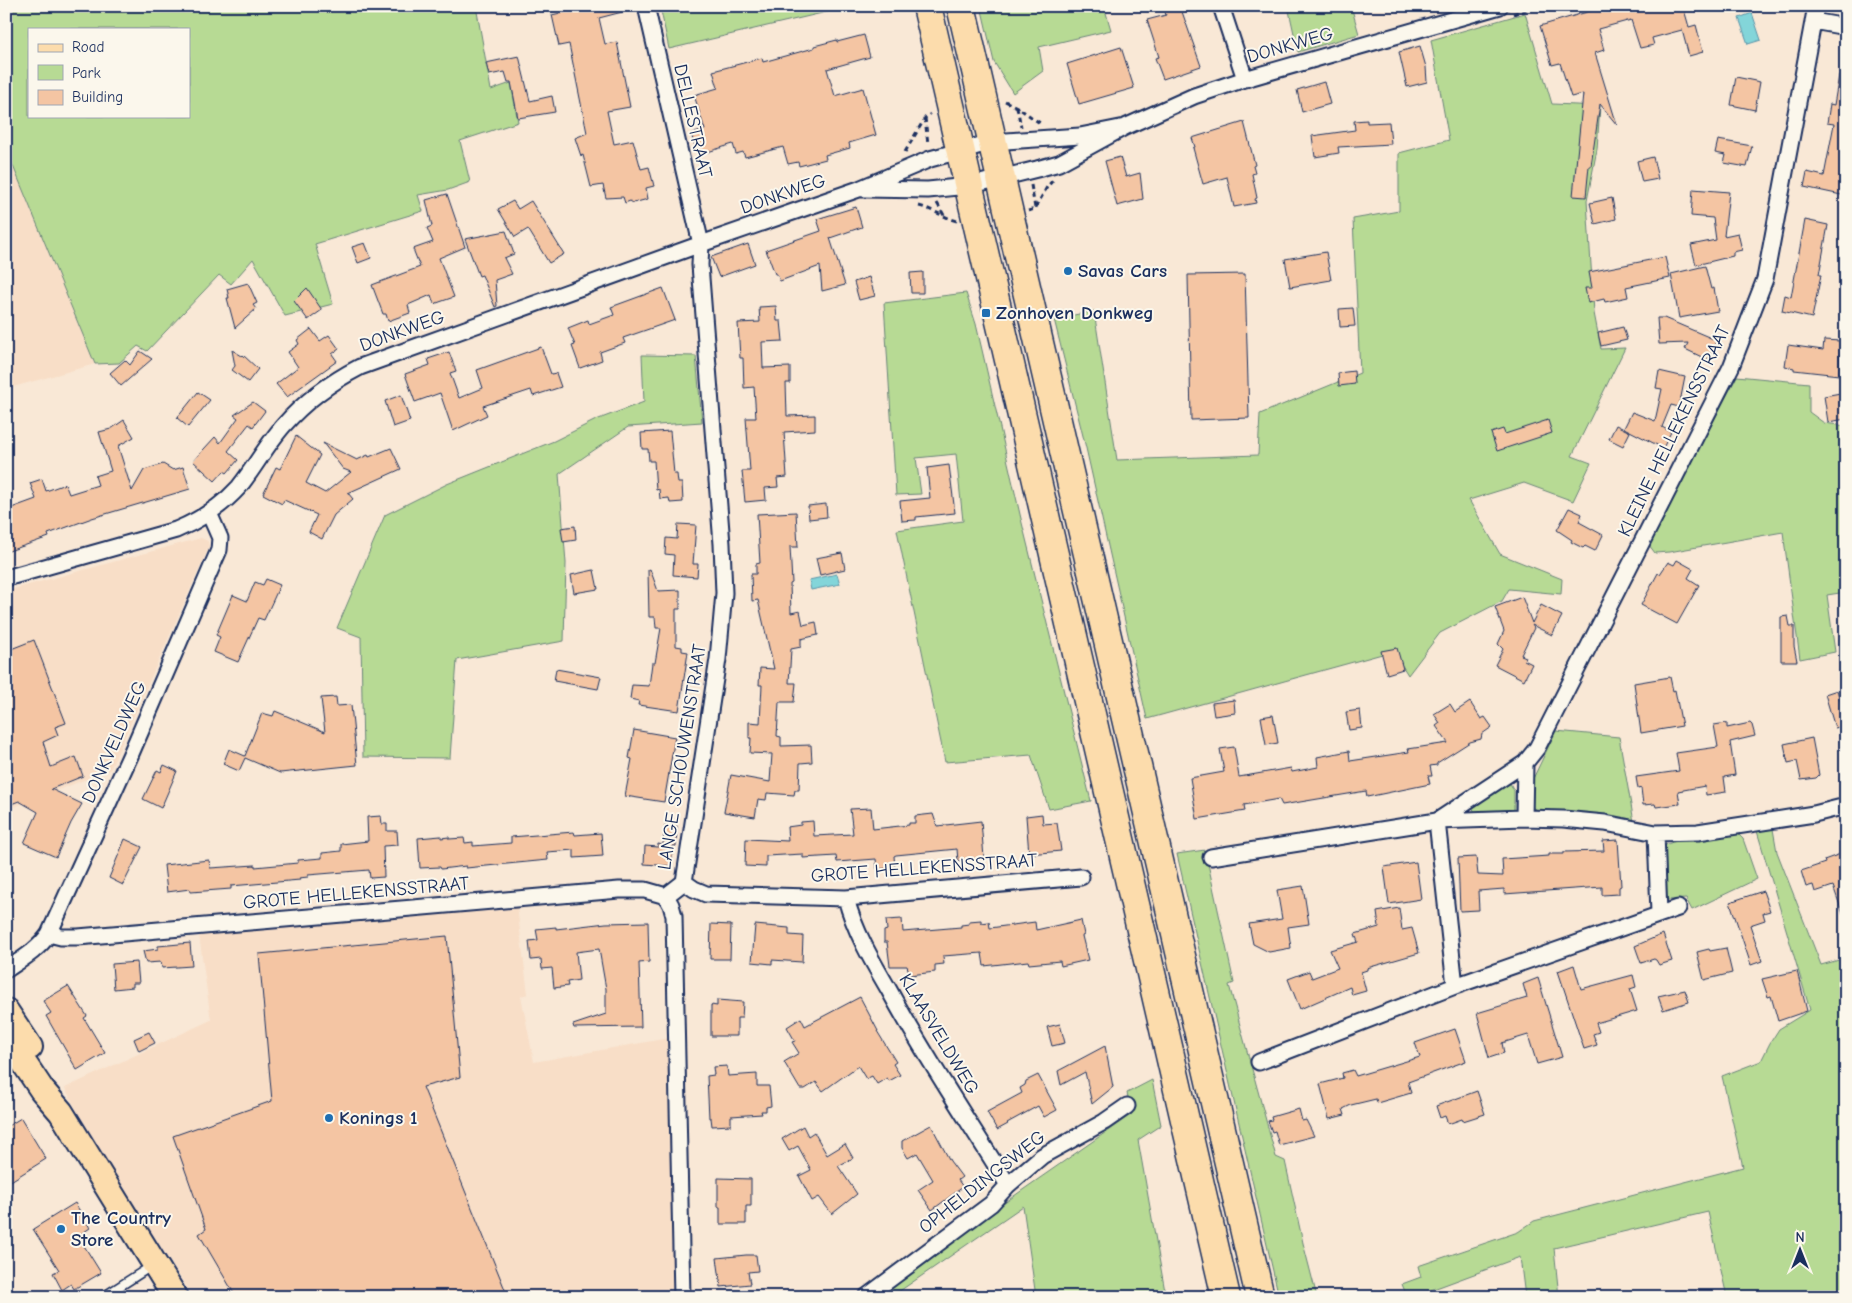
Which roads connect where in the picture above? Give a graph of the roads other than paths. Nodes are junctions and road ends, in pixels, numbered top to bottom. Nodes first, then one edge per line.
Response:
1 (646, 6) edge
2 (927, 6) edge
3 (961, 6) edge
4 (1221, 6) edge
5 (1503, 11) edge
6 (1815, 14) edge
7 (1846, 27) edge
8 (1245, 79) junction
9 (1125, 127) junction
10 (992, 142) junction
11 (960, 149) junction
12 (1002, 179) junction
13 (968, 186) junction
14 (859, 189) junction
15 (701, 244) junction
16 (209, 513) junction
17 (6, 578) edge
18 (1525, 763) junction
19 (1846, 806) edge
20 (1524, 818) junction
21 (1438, 821) junction
22 (1656, 833) junction
23 (1211, 857) dead end
24 (1081, 877) dead end
25 (684, 882) junction
26 (666, 896) junction
27 (846, 898) junction
28 (1678, 908) dead end
29 (1659, 914) junction
30 (49, 934) junction
31 (6, 970) edge
32 (1454, 986) junction
33 (6, 1011) edge
34 (6, 1036) edge
35 (1259, 1062) dead end
36 (1128, 1106) dead end
37 (61, 1112) junction
38 (1008, 1185) junction
39 (155, 1264) junction
40 (103, 1297) edge
41 (175, 1297) edge
42 (682, 1297) edge
43 (866, 1297) edge
44 (1226, 1297) edge
45 (1260, 1297) edge

1 - 15 street, DELLESTRAAT
2 - 11 highway
3 - 10 highway
4 - 8 street
5 - 8 street, DONKWEG
6 - 7 street
6 - 18 street, KLEINE HELLEKENSSTRAAT
8 - 9 street, DONKWEG
9 - 10 street, DONKWEG
9 - 12 street, DONKWEG
10 - 11 street, DONKWEG
10 - 12 highway
11 - 13 highway
11 - 14 street, DONKWEG
12 - 13 street, DONKWEG
12 - 45 highway
13 - 14 street, DONKWEG
13 - 44 highway
14 - 15 street, DONKWEG
15 - 16 street, DONKWEG
15 - 25 street, LANGE SCHOUWENSTRAAT
16 - 17 street, DONKWEG
16 - 30 street, DONKVELDWEG
18 - 20 street
18 - 21 street, KLEINE HELLEKENSSTRAAT
19 - 22 street, KLEINE HELLEKENSSTRAAT
20 - 21 street, KLEINE HELLEKENSSTRAAT
20 - 22 street, KLEINE HELLEKENSSTRAAT
21 - 23 street, KLEINE HELLEKENSSTRAAT
21 - 32 street
22 - 29 street
24 - 27 street, GROTE HELLEKENSSTRAAT
25 - 26 street, LANGE SCHOUWENSTRAAT
25 - 27 street, GROTE HELLEKENSSTRAAT
26 - 30 street, GROTE HELLEKENSSTRAAT
26 - 42 street, LANGE SCHOUWENSTRAAT
27 - 38 street, KLAASVELDWEG
28 - 29 street
29 - 32 street
30 - 31 street, DONKVELDWEG
32 - 35 street
33 - 37 main road
34 - 37 main road
36 - 38 street, OPHELDINGSWEG
37 - 39 main road
38 - 43 street, OPHELDINGSWEG
39 - 40 lane
39 - 41 main road

